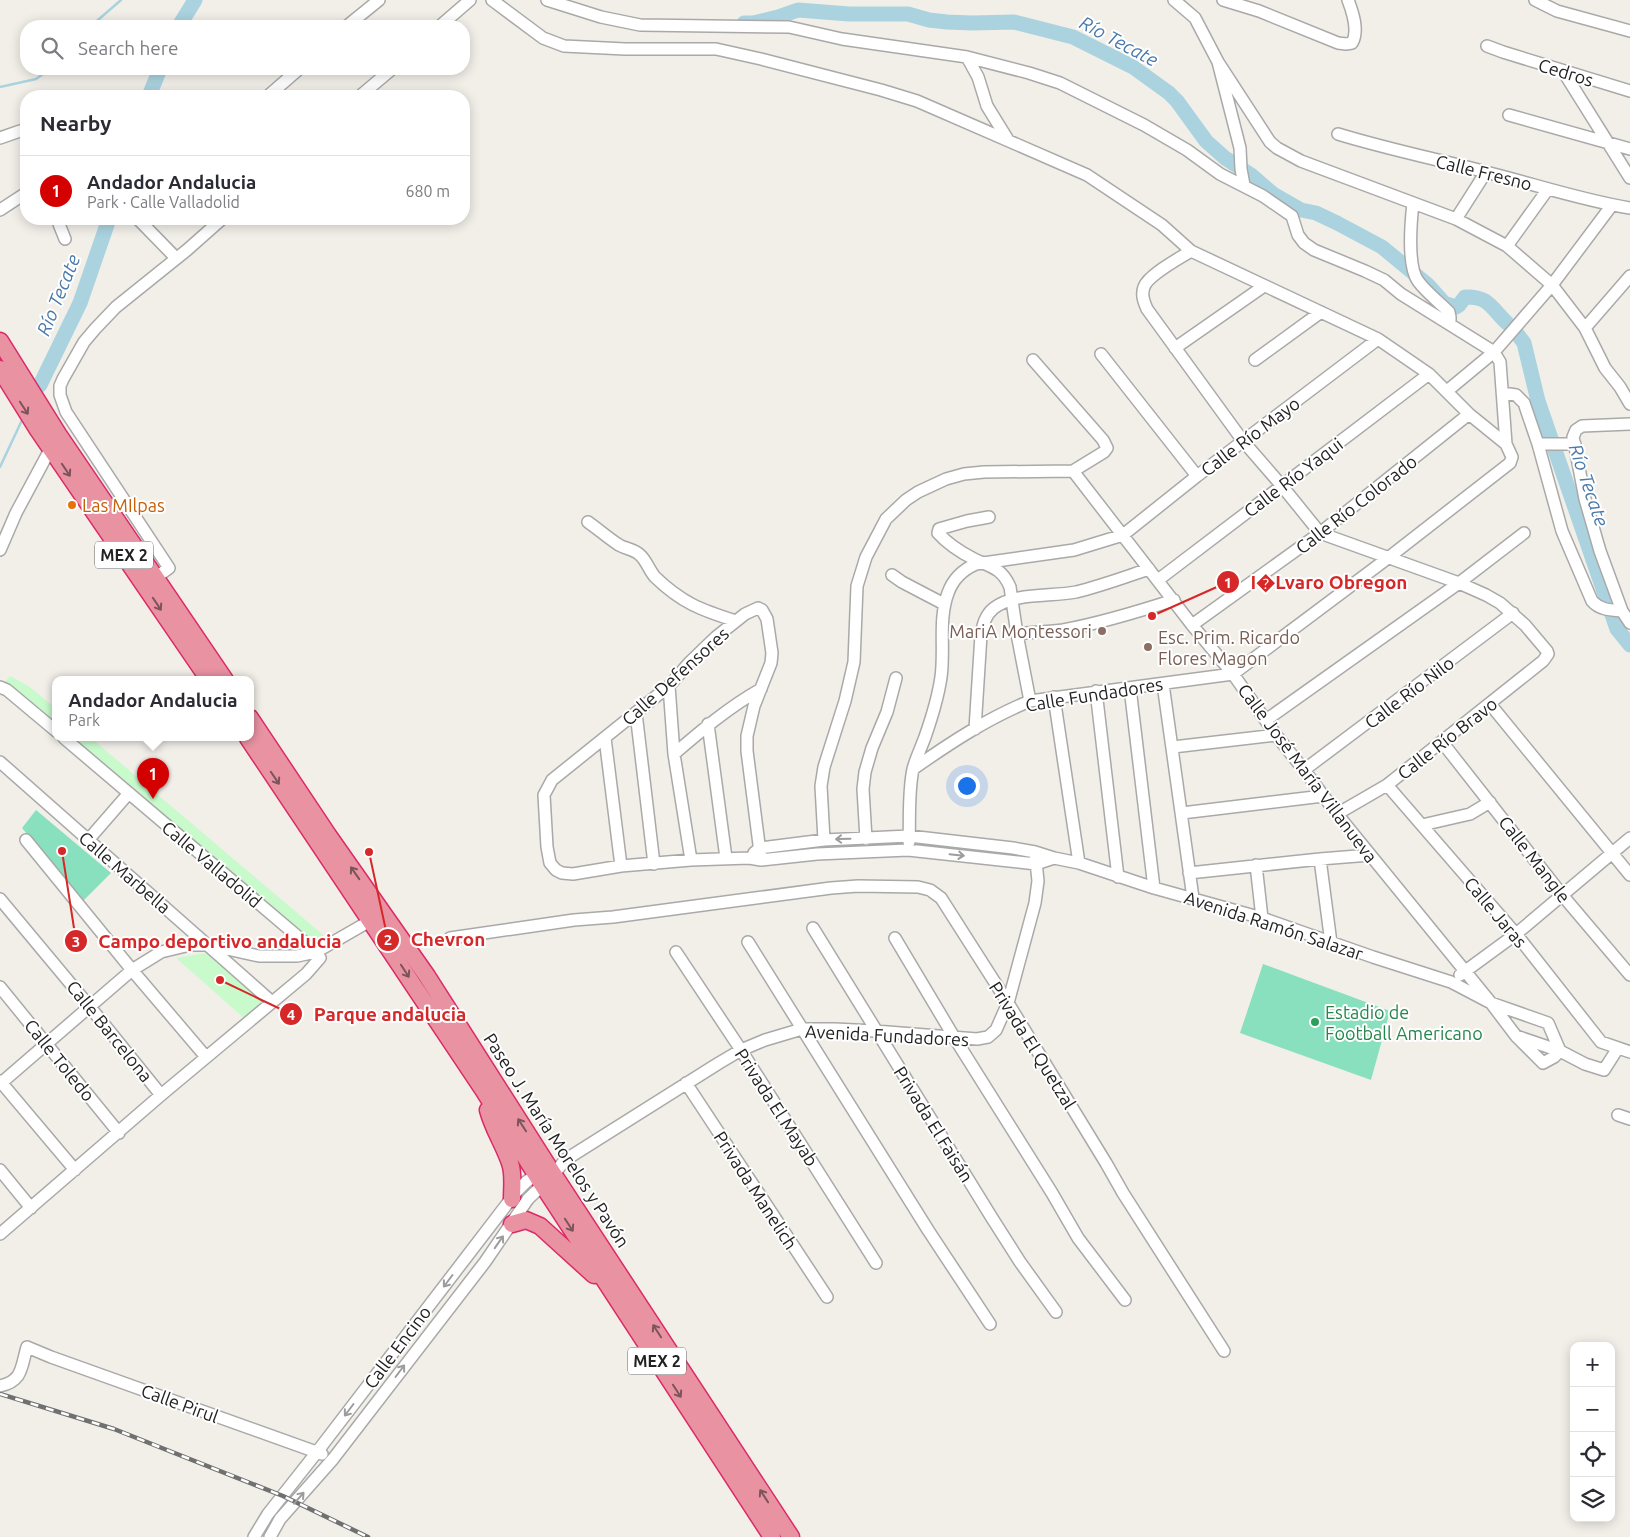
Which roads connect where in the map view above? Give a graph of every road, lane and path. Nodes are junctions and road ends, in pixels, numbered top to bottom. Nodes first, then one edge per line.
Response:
1 (379, 0) edge
2 (470, 0) edge
3 (492, 0) edge
4 (547, 0) edge
5 (1174, 0) edge
6 (1223, 0) edge
7 (1348, 0) edge
8 (1535, 0) edge
9 (354, 20) edge
10 (447, 20) edge
11 (1630, 31) edge
12 (1487, 46) dead end
13 (967, 58) junction
14 (1218, 62) junction
15 (1563, 71) junction
16 (292, 75) edge
17 (385, 75) edge
18 (275, 90) edge
19 (367, 90) edge
20 (1630, 91) edge
21 (1509, 115) dead end
22 (20, 131) edge
23 (1338, 134) dead end
24 (0, 138) edge
25 (1008, 140) junction
26 (1610, 144) junction
27 (1630, 149) edge
28 (1486, 172) junction
29 (1630, 178) edge
30 (1244, 185) junction
31 (1548, 189) junction
32 (20, 198) edge
33 (1412, 203) junction
34 (1612, 205) junction
35 (1630, 208) edge
36 (0, 210) edge
37 (1456, 219) junction
38 (59, 225) edge
39 (144, 225) edge
40 (215, 225) edge
41 (65, 239) dead end
42 (1507, 246) junction
43 (1191, 251) junction
44 (176, 258) junction
45 (1630, 276) edge
46 (1552, 285) junction
47 (1264, 286) junction
48 (1322, 312) junction
49 (1450, 323) junction
50 (1585, 328) junction
51 (1378, 339) junction
52 (0, 341) edge
53 (1175, 348) junction
54 (1494, 352) junction
55 (1101, 354) dead end
56 (1033, 360) dead end
57 (1256, 360) dead end
58 (0, 369) edge
59 (1429, 374) junction
60 (15, 380) junction
61 (1447, 392) junction
62 (1503, 393) junction
63 (1628, 396) edge
64 (1469, 414) junction
65 (1630, 424) edge
66 (54, 440) junction
67 (1243, 441) junction
68 (1506, 444) junction
69 (1538, 444) junction
70 (1575, 444) junction
71 (1073, 470) junction
72 (1197, 476) junction
73 (1282, 486) junction
74 (989, 517) dead end
75 (588, 522) dead end
76 (1524, 533) dead end
77 (1320, 534) junction
78 (1123, 535) junction
79 (0, 550) edge
80 (1388, 558) junction
81 (984, 563) junction
82 (1149, 569) junction
83 (892, 575) dead end
84 (155, 578) junction
85 (1158, 580) junction
86 (1460, 583) junction
87 (1012, 600) junction
88 (1174, 600) junction
89 (944, 604) junction
90 (1622, 611) junction
91 (1513, 614) junction
92 (736, 621) junction
93 (1630, 623) edge
94 (1192, 625) junction
95 (1016, 634) junction
96 (1233, 674) junction
97 (206, 676) edge
98 (222, 676) edge
99 (896, 678) dead end
100 (1163, 684) junction
101 (668, 686) junction
102 (0, 687) edge
103 (1130, 688) junction
104 (761, 689) junction
105 (1096, 691) junction
106 (1054, 697) junction
107 (1030, 701) junction
108 (1490, 704) junction
109 (636, 713) junction
110 (1266, 720) junction
111 (254, 724) edge
112 (708, 724) junction
113 (52, 728) edge
114 (975, 729) junction
115 (1276, 735) junction
116 (605, 738) junction
117 (68, 741) edge
118 (250, 741) edge
119 (1442, 742) junction
120 (1173, 747) junction
121 (674, 754) junction
122 (0, 762) edge
123 (914, 769) junction
124 (1304, 770) junction
125 (1387, 785) junction
126 (129, 793) junction
127 (1323, 796) junction
128 (1490, 802) junction
129 (1182, 813) junction
130 (1337, 814) junction
131 (1422, 825) junction
132 (909, 836) junction
133 (1630, 838) edge
134 (89, 839) junction
135 (866, 839) junction
136 (26, 840) dead end
137 (824, 840) junction
138 (908, 850) junction
139 (1035, 852) junction
140 (1613, 853) junction
141 (760, 854) junction
142 (1370, 855) junction
143 (726, 858) junction
144 (1054, 858) junction
145 (1320, 858) junction
146 (691, 860) junction
147 (1079, 863) junction
148 (654, 864) junction
149 (1036, 864) junction
150 (621, 866) junction
151 (1256, 866) junction
152 (1189, 873) junction
153 (573, 874) joint
154 (1630, 875) edge
155 (1118, 877) junction
156 (1154, 888) junction
157 (1563, 896) junction
158 (1193, 898) junction
159 (0, 899) edge
160 (376, 917) junction
161 (1262, 918) junction
162 (813, 928) dead end
163 (1516, 934) junction
164 (450, 938) dead end
165 (895, 938) dead end
166 (748, 942) dead end
167 (1331, 943) junction
168 (209, 945) junction
169 (316, 952) junction
170 (676, 952) dead end
171 (132, 970) junction
172 (1465, 971) junction
173 (1630, 975) edge
174 (1451, 982) junction
175 (0, 988) edge
176 (272, 1002) junction
177 (1491, 1002) junction
178 (1008, 1003) junction
179 (90, 1006) junction
180 (802, 1029) junction
181 (875, 1031) junction
182 (1516, 1036) junction
183 (954, 1037) junction
184 (47, 1044) junction
185 (1618, 1048) junction
186 (741, 1050) junction
187 (1560, 1051) junction
188 (1630, 1052) edge
189 (206, 1057) junction
190 (0, 1082) edge
191 (686, 1083) junction
192 (484, 1091) junction
193 (161, 1095) junction
194 (1618, 1115) dead end
195 (1630, 1119) edge
196 (119, 1133) junction
197 (0, 1170) edge
198 (75, 1170) junction
199 (545, 1175) junction
200 (512, 1199) junction
201 (31, 1208) junction
202 (512, 1224) junction
203 (0, 1234) edge
204 (876, 1263) dead end
205 (612, 1291) junction
206 (827, 1298) dead end
207 (1124, 1300) dead end
208 (1056, 1312) dead end
209 (990, 1324) dead end
210 (1224, 1351) dead end
211 (0, 1386) edge
212 (317, 1452) junction
213 (333, 1459) junction
214 (254, 1537) edge
215 (270, 1537) edge
216 (772, 1537) edge
217 (791, 1537) edge

1 - 9 street
2 - 10 street
3 - 25 street
4 - 13 street
5 - 14 street
6 - 7 street
8 - 11 street
12 - 15 street, Cedros
13 - 25 street
13 - 30 street
14 - 30 street
14 - 33 street
15 - 20 street, Cedros
15 - 26 street
16 - 18 street
17 - 19 street
21 - 26 street
22 - 24 street
23 - 28 street, Calle Fresno
25 - 43 street
26 - 27 street
26 - 29 street
28 - 31 street, Calle Fresno
28 - 37 street
30 - 49 street
31 - 34 street, Calle Fresno
31 - 42 street
32 - 36 street
33 - 37 street
33 - 49 street
34 - 35 street, Calle Fresno
34 - 46 street
37 - 42 street
38 - 41 street
39 - 44 street
40 - 44 street
42 - 46 street
43 - 47 street
43 - 53 street
44 - 84 street
45 - 50 street
46 - 50 street
46 - 54 street
47 - 48 street
47 - 53 street
48 - 51 street
48 - 57 street
49 - 54 street
50 - 63 street
51 - 59 street
51 - 67 street, Calle Río Mayo
52 - 60 highway, MEX 2
53 - 67 street
54 - 61 street
54 - 62 street
55 - 72 street
56 - 71 street
58 - 60 highway, MEX 2
59 - 61 street
59 - 73 street, Calle Río Yaqui
60 - 66 highway, MEX 2
60 -> 66 highway, MEX 2
61 - 64 street
62 - 68 street
62 - 69 street
64 - 68 street
64 - 77 street, Calle Río Colorado
65 - 70 street
66 - 79 street
66 - 84 highway, MEX 2
66 -> 97 highway, MEX 2
67 - 72 street, Calle Río Mayo
67 - 73 street
68 - 80 street
69 - 70 street
69 - 90 street
70 - 90 street
71 - 78 street, Calle José María Villanueva
71 - 137 street
72 - 78 street, Calle Río Mayo
73 - 77 street
73 - 85 street, Calle Río Yaqui
74 - 81 street
75 - 92 street
76 - 86 street
77 - 80 street
77 - 94 street, Calle Río Colorado
78 - 81 street
78 - 82 street, Calle José María Villanueva
80 - 86 street
80 - 96 street
81 - 87 street
81 - 89 street
82 - 85 street, Calle José María Villanueva
82 - 87 street
83 - 89 street
84 - 98 highway, MEX 2
85 - 88 street, Calle José María Villanueva
86 - 91 street
86 - 110 street
87 - 95 street
87 - 114 street
88 - 94 street, Calle José María Villanueva
88 - 95 street
89 - 123 street
90 - 93 street
91 - 108 street, Calle Río Bravo
91 - 124 street, Calle Río Nilo
92 - 101 street, Calle Defensores
92 - 104 street, Calle Defensores
94 - 96 street, Calle José María Villanueva
95 - 107 street
96 - 100 street, Calle Fundadores
96 - 110 street, Calle José María Villanueva
99 - 135 street
100 - 103 street, Calle Fundadores
100 - 120 street
101 - 109 street, Calle Defensores
101 - 121 street
102 - 113 street
103 - 105 street, Calle Fundadores
103 - 156 street
104 - 112 street
104 - 141 street
105 - 106 street, Calle Fundadores
105 - 155 street
106 - 107 street, Calle Fundadores
106 - 147 street
107 - 114 street, Calle Fundadores
108 - 119 street, Calle Río Bravo
108 - 140 street
109 - 116 street, Calle Defensores
109 - 148 street
110 - 115 street, Calle José María Villanueva
160 -> 111 highway, Paseo J. María Morelos y Pavón / MEX 2
112 - 121 street
112 - 143 street
114 - 123 street, Calle Fundadores
115 - 120 street
115 - 124 street, Calle José María Villanueva
116 - 150 street
116 - 153 street, Calle Defensores
117 - 126 street, Calle Valladolid
118 -> 160 highway, Paseo J. María Morelos y Pavón / MEX 2
119 - 125 street, Calle Río Bravo
119 - 128 street, Calle Mangle
120 - 129 street
121 - 146 street
122 - 134 street, Calle Marbella
123 - 132 street
124 - 127 street, Calle José María Villanueva
125 - 130 street, Calle Río Bravo
125 - 131 street, Calle Jaras
126 - 134 street
126 - 169 street, Calle Valladolid
127 - 129 street
127 - 130 street, Calle José María Villanueva
128 - 131 street
128 - 157 street, Calle Mangle
129 - 152 street
130 - 142 street, Calle José María Villanueva
131 - 163 street, Calle Jaras
132 - 135 street, Avenida Ramón Salazar
132 - 138 street
132 - 139 street, Avenida Ramón Salazar
133 - 140 street
134 - 168 street, Calle Marbella
135 -> 137 street, Avenida Ramón Salazar
136 - 171 street
137 - 141 street, Avenida Ramón Salazar
138 - 141 street, Avenida Ramón Salazar
138 -> 149 street, Avenida Ramón Salazar
139 - 144 street, Avenida Ramón Salazar
139 - 149 street, Avenida Fundadores
140 - 154 street
140 - 157 street
141 - 143 street, Avenida Ramón Salazar
142 - 145 street
142 - 172 street, Calle José María Villanueva
143 - 146 street, Avenida Ramón Salazar
144 - 147 street, Avenida Ramón Salazar
144 - 149 street, Avenida Ramón Salazar
145 - 151 street
145 - 167 street
146 - 148 street, Avenida Ramón Salazar
147 - 155 street, Avenida Ramón Salazar
148 - 150 street, Avenida Ramón Salazar
149 - 178 street, Avenida Fundadores
150 - 153 street, Avenida Ramón Salazar
151 - 152 street
151 - 161 street
152 - 158 street
155 - 156 street, Avenida Ramón Salazar
156 - 158 street, Avenida Ramón Salazar
157 - 163 street
157 - 173 street, Calle Mangle
158 - 161 street, Avenida Ramón Salazar
159 - 179 street, Calle Barcelona
160 - 169 street
160 -> 192 highway, Paseo J. María Morelos y Pavón / MEX 2
199 -> 160 highway, Paseo J. María Morelos y Pavón / MEX 2
161 - 167 street, Avenida Ramón Salazar
162 - 181 street, Privada El Faisán
163 - 172 street
163 - 185 street, Calle Jaras
164 - 178 street, Privada El Quetzal
165 - 183 street
166 - 180 street
167 - 174 street, Avenida Ramón Salazar
168 - 169 street
168 - 171 street
168 - 176 street, Calle Marbella
169 - 176 street
170 - 186 street, Privada El Mayab
171 - 179 street
171 - 189 street
172 - 174 street
172 - 177 street, Calle José María Villanueva
174 - 177 street, Avenida Ramón Salazar
175 - 184 street, Calle Toledo
176 - 189 street
177 - 182 street, Avenida Ramón Salazar
177 - 187 street, Avenida Ramón Salazar
178 - 183 street, Avenida Fundadores
178 - 210 street, Privada El Quetzal
179 - 184 street
179 - 193 street, Calle Barcelona
180 - 181 street, Avenida Fundadores
180 - 186 street, Avenida Fundadores
180 - 209 street
181 - 183 street, Avenida Fundadores
181 - 208 street, Privada El Faisán
182 - 187 street
182 - 187 street, Avenida Ramón Salazar
183 - 207 street
184 - 190 street
184 - 196 street, Calle Toledo
185 - 187 street
185 - 188 street
186 - 191 street, Avenida Fundadores
186 - 204 street, Privada El Mayab
189 - 193 street
190 - 198 street
191 - 199 street, Avenida Fundadores
191 - 206 street, Privada Manelich
192 - 199 highway, Paseo J. María Morelos y Pavón / MEX 2
192 - 200 highway
193 - 196 street
194 - 195 street
196 - 198 street
197 - 201 street
198 - 201 street
199 - 200 street, Calle Encino
199 - 202 street, Calle Encino
199 -> 205 highway, Paseo J. María Morelos y Pavón / MEX 2
217 -> 199 highway, Paseo J. María Morelos y Pavón / MEX 2
200 -> 212 street, Calle Encino
201 - 203 street
202 - 205 highway
213 -> 202 street, Calle Encino
205 -> 216 highway, Paseo J. María Morelos y Pavón / MEX 2
211 - 212 street, Calle Pirul
212 - 213 street, Calle Pirul
212 - 214 street, Calle Encino
215 -> 213 street, Calle Encino

